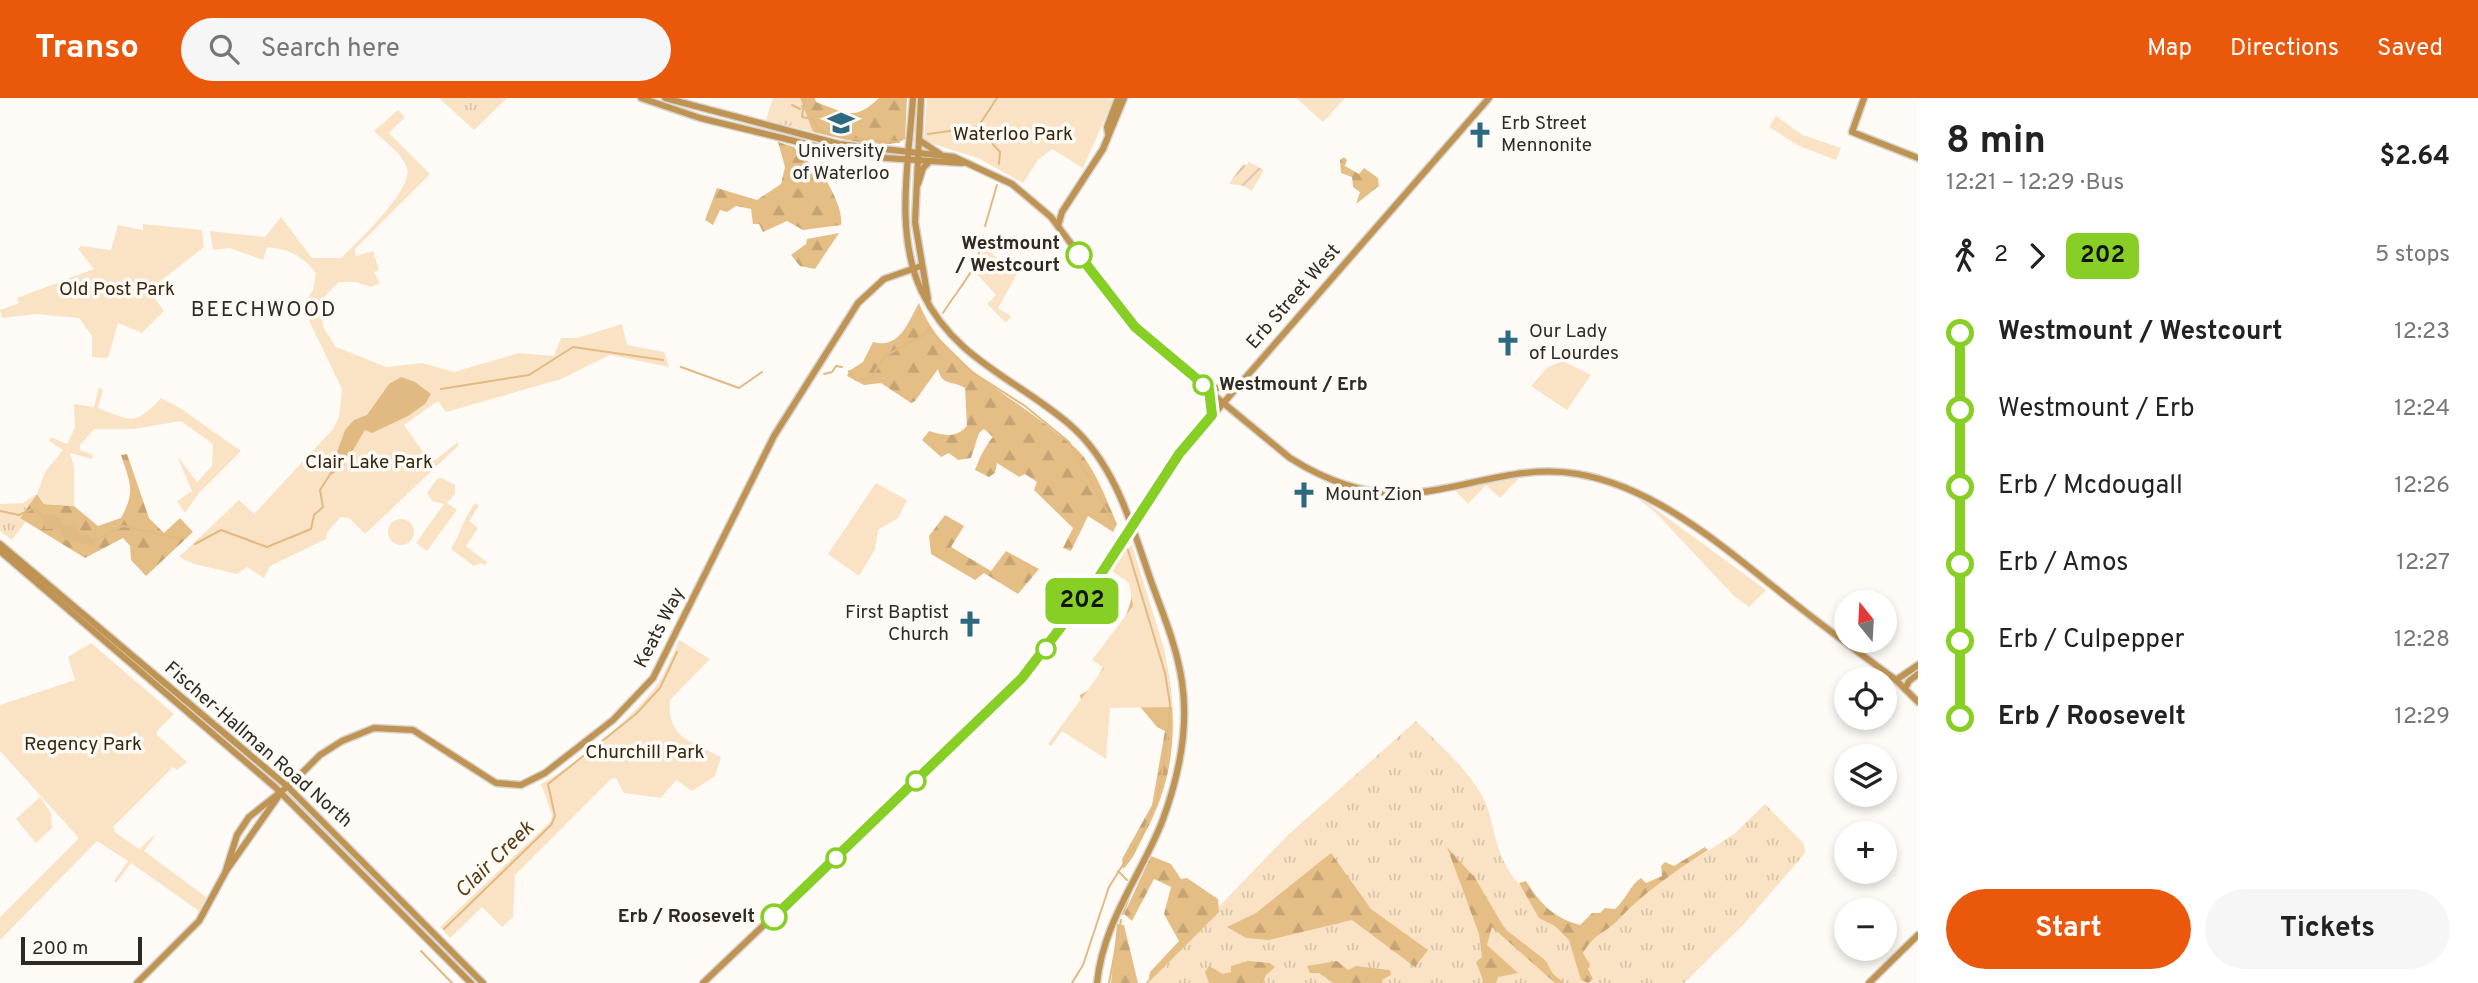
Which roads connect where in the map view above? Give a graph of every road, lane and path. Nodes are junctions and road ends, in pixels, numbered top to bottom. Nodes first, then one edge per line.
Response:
1 (641, 98) edge
2 (665, 98) edge
3 (913, 98) edge
4 (921, 98) edge
5 (1118, 98) edge
6 (1124, 98) edge
7 (1489, 98) edge
8 (1864, 98) edge
9 (1855, 122) junction
10 (1108, 133) junction
11 (1868, 138) junction
12 (919, 140) junction
13 (941, 155) junction
14 (913, 156) junction
15 (886, 158) junction
16 (1918, 158) edge
17 (930, 161) junction
18 (964, 162) junction
19 (908, 171) junction
20 (915, 189) junction
21 (1058, 226) junction
22 (918, 267) junction
23 (1238, 386) junction
24 (1209, 389) junction
25 (1224, 401) junction
26 (1212, 415) junction
27 (1132, 526) junction
28 (0, 544) edge
29 (0, 551) edge
30 (1918, 665) edge
31 (1879, 667) edge
32 (1918, 674) edge
33 (1897, 679) edge
34 (1897, 681) edge
35 (1905, 689) junction
36 (1918, 702) edge
37 (288, 787) junction
38 (281, 793) junction
39 (225, 873) junction
40 (1918, 935) edge
41 (137, 983) edge
42 (471, 983) edge
43 (483, 983) edge
44 (703, 983) edge
45 (1097, 983) edge
46 (1869, 983) edge

1 - 15 main road
2 - 14 main road
3 - 14 main road
4 - 12 main road
5 - 10 main road
6 - 10 main road
7 - 23 main road, Erb Street West
8 - 9 main road
9 - 11 main road
9 - 11 main road
10 - 21 main road
11 - 16 main road
12 - 13 main road
12 - 14 main road
13 - 14 main road
13 - 18 main road
14 - 15 main road
14 - 17 main road
14 - 19 main road
14 - 20 main road
15 - 19 main road
17 - 18 main road
17 - 20 main road
18 - 21 main road
19 - 22 main road
20 - 22 main road
21 - 24 main road
22 - 27 main road
22 - 37 main road, Keats Way
23 - 24 main road
23 - 25 main road, Erb Street West
24 - 25 main road
24 - 26 main road
25 - 26 main road, Erb Street West
25 - 31 main road
26 - 27 main road, Erb Street West
27 - 44 main road, Erb Street West
27 - 45 main road
28 - 37 main road, Fischer-Hallman Road North
29 - 38 main road, Fischer-Hallman Road North
30 - 33 main road
32 - 35 main road
34 - 35 main road
35 - 36 main road
37 - 38 main road, Keats Way
37 - 43 main road, Fischer-Hallman Road North
38 - 39 main road, Keats Way
38 - 39 main road, Keats Way
38 - 42 main road, Fischer-Hallman Road North
39 - 41 main road, Keats Way
40 - 46 main road

